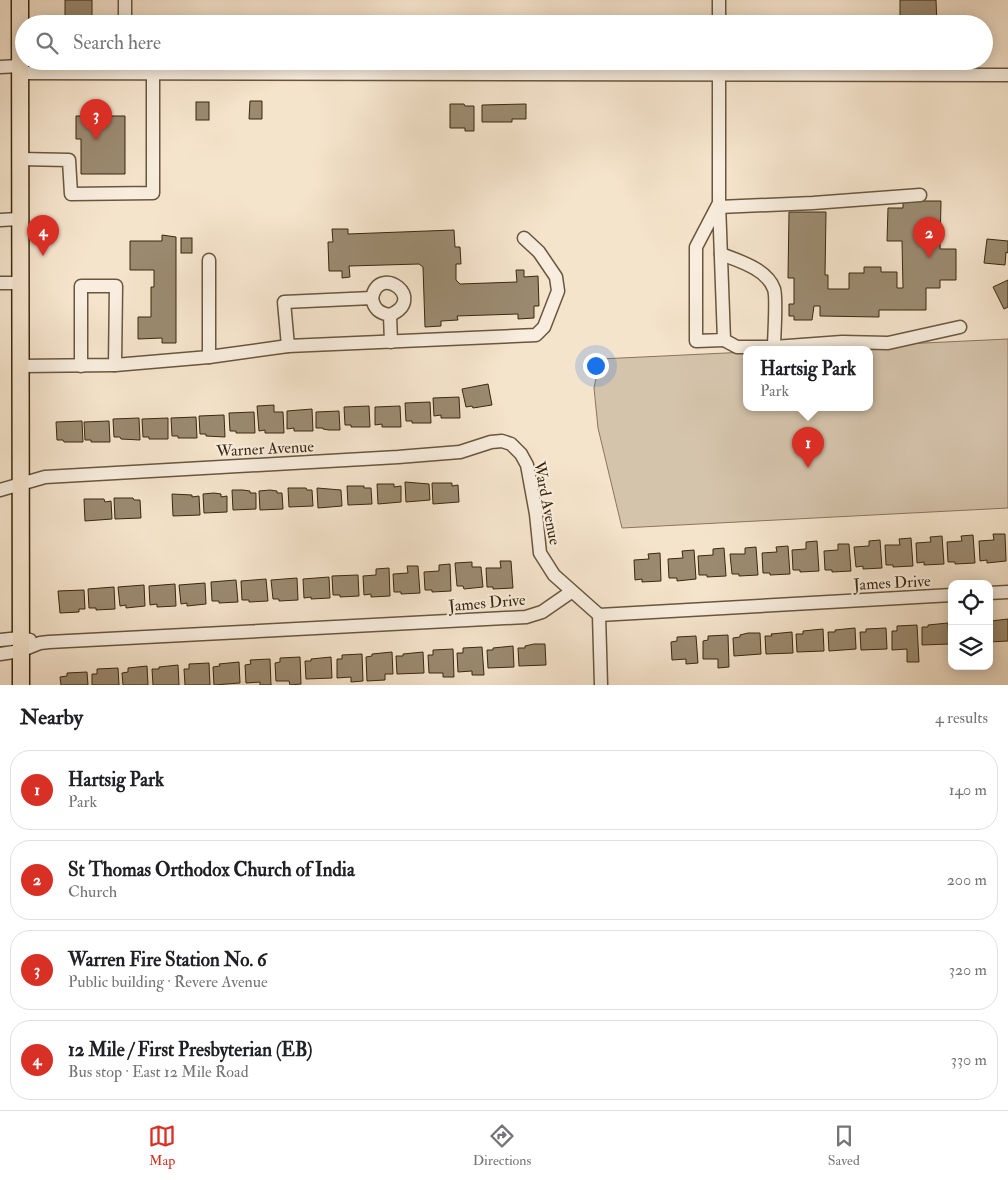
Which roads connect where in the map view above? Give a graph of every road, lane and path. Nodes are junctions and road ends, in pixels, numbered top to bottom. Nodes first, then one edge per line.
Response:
1 (20, 0) edge
2 (125, 0) edge
3 (719, 0) edge
4 (20, 15) edge
5 (125, 15) edge
6 (719, 15) edge
7 (0, 67) edge
8 (15, 68) edge
9 (20, 70) edge
10 (142, 70) edge
11 (436, 70) edge
12 (719, 70) edge
13 (815, 70) edge
14 (153, 72) junction
15 (1008, 74) edge
16 (20, 159) junction
17 (920, 195) dead end
18 (719, 205) junction
19 (19, 219) junction
20 (0, 220) edge
21 (524, 238) dead end
22 (721, 254) junction
23 (209, 260) dead end
24 (0, 283) edge
25 (20, 283) junction
26 (372, 298) junction
27 (390, 315) junction
28 (960, 327) dead end
29 (724, 340) junction
30 (391, 342) junction
31 (288, 346) junction
32 (774, 346) edge
33 (797, 346) edge
34 (743, 347) edge
35 (209, 357) junction
36 (115, 365) junction
37 (20, 366) junction
38 (81, 366) junction
39 (511, 444) joint
40 (20, 484) junction
41 (0, 490) edge
42 (571, 592) junction
43 (1008, 592) edge
44 (993, 593) edge
45 (948, 595) edge
46 (598, 615) junction
47 (0, 640) edge
48 (20, 644) junction
49 (0, 654) edge
50 (21, 685) edge
51 (602, 685) edge

1 - 4 main road
2 - 5 street
3 - 6 street
7 - 8 street
9 - 16 main road
10 - 14 street
11 - 14 street
12 - 18 street
13 - 15 street
14 - 16 street
16 - 19 main road
17 - 18 street
18 - 22 street
18 - 29 street
19 - 20 street
19 - 25 main road
21 - 30 street
22 - 29 street
22 - 32 street
23 - 35 street
24 - 25 street
25 - 37 main road
26 - 27 street
26 - 27 street
26 - 31 street
27 - 30 street
28 - 33 street
29 - 34 street
30 - 31 street
31 - 35 street
35 - 36 street
36 - 38 street
36 - 38 street
37 - 38 street
37 - 40 main road
39 - 40 street, Warner Avenue
39 - 42 street, Ward Avenue
40 - 41 street, Warner Avenue
40 - 48 main road
42 - 46 street
42 - 48 street, James Drive
43 - 44 street
45 - 46 street, James Drive
46 - 51 street
47 - 48 street, James Drive
48 - 49 street, James Drive
48 - 50 main road

